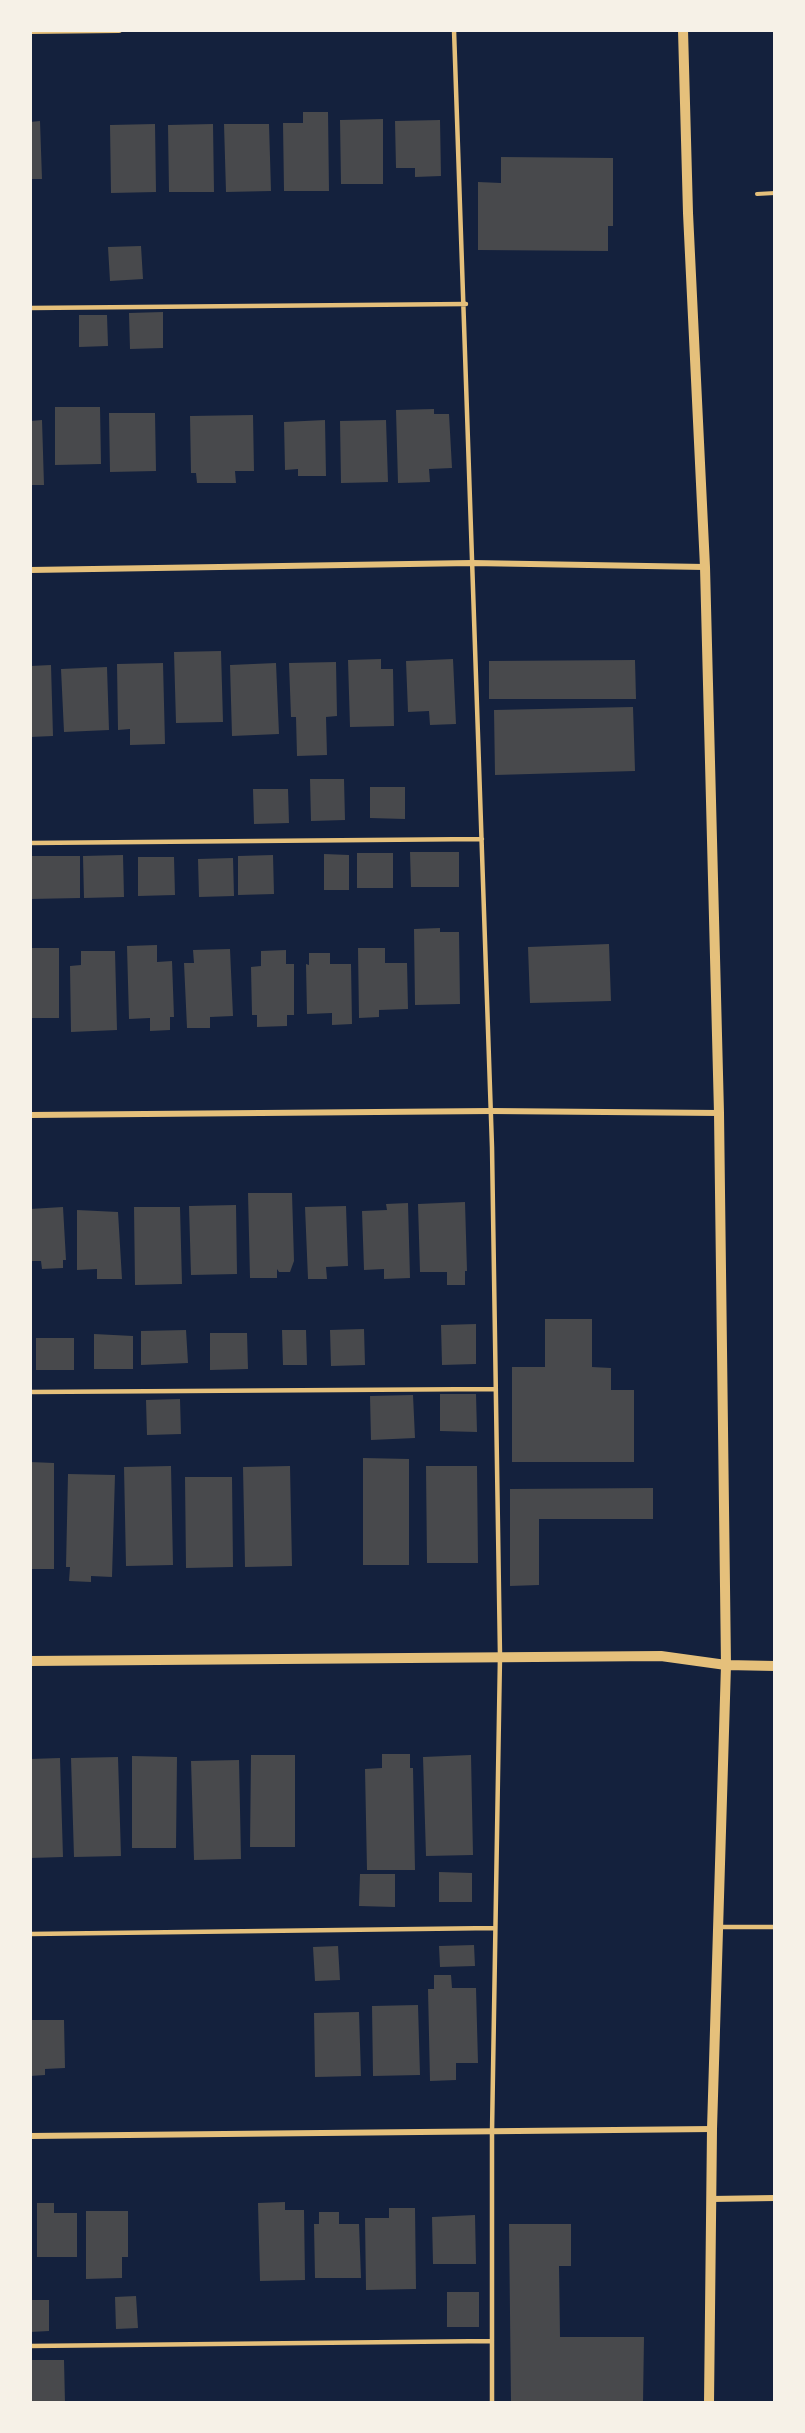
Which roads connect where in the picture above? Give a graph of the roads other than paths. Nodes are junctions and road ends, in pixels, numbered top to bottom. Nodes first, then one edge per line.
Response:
1 (119, 30) edge
2 (454, 30) edge
3 (683, 30) edge
4 (30, 31) edge
5 (466, 304) junction
6 (30, 308) edge
7 (472, 563) junction
8 (705, 567) junction
9 (30, 570) edge
10 (482, 839) junction
11 (30, 843) edge
12 (491, 1111) junction
13 (719, 1113) junction
14 (30, 1115) edge
15 (495, 1389) junction
16 (30, 1392) edge
17 (500, 1656) junction
18 (30, 1661) edge
19 (726, 1665) junction
20 (775, 1666) edge
21 (775, 1927) edge
22 (495, 1928) junction
23 (718, 1928) junction
24 (30, 1934) edge
25 (712, 2129) junction
26 (492, 2132) junction
27 (30, 2136) edge
28 (775, 2198) edge
29 (711, 2199) junction
30 (492, 2341) junction
31 (30, 2346) edge
32 (492, 2403) edge
33 (709, 2403) edge

1 - 4 street
2 - 5 lane
3 - 8 street
5 - 6 lane
5 - 7 lane
7 - 8 street
7 - 9 street
7 - 10 lane
8 - 13 street
10 - 11 lane
10 - 12 lane
12 - 13 street
12 - 14 street
12 - 15 lane
13 - 19 street
15 - 16 lane
15 - 17 lane
17 - 18 street
17 - 19 street
17 - 22 lane
19 - 20 street
19 - 23 street
21 - 23 lane
22 - 24 lane
22 - 26 lane
23 - 25 street
25 - 26 street
25 - 29 street
26 - 27 street
26 - 30 lane
28 - 29 street
29 - 33 street
30 - 31 lane
30 - 32 lane

